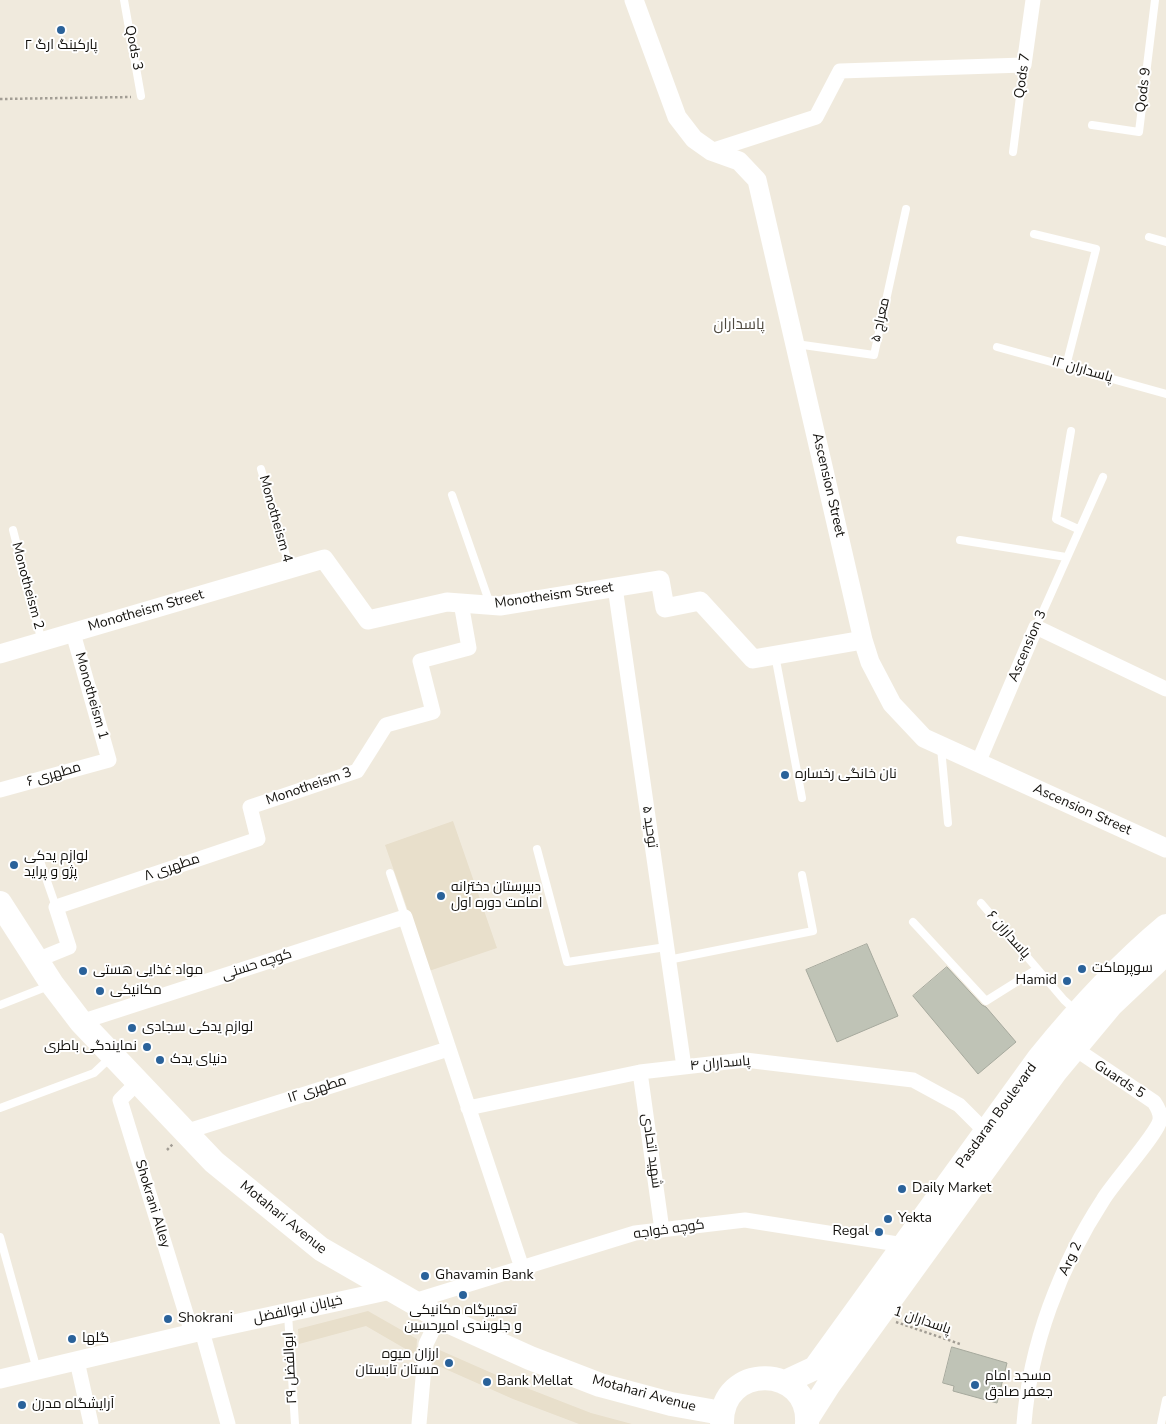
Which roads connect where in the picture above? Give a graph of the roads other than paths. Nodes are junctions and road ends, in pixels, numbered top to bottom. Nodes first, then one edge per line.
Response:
1 (124, 0) edge
2 (634, 0) edge
3 (1033, 0) edge
4 (1155, 0) edge
5 (1024, 65) junction
6 (142, 96) road end
7 (1092, 125) dead end
8 (710, 151) junction
9 (1013, 152) dead end
10 (906, 209) dead end
11 (1034, 234) dead end
12 (1149, 237) dead end
13 (1166, 242) edge
14 (796, 344) junction
15 (997, 347) dead end
16 (1066, 366) junction
17 (1166, 394) edge
18 (1071, 431) dead end
19 (261, 469) dead end
20 (1103, 477) dead end
21 (452, 495) dead end
22 (1078, 529) junction
23 (13, 530) dead end
24 (960, 540) dead end
25 (1066, 557) junction
26 (290, 569) junction
27 (615, 587) junction
28 (461, 603) junction
29 (491, 606) junction
30 (1036, 627) junction
31 (73, 633) junction
32 (863, 640) junction
33 (42, 642) junction
34 (0, 654) edge
35 (775, 655) junction
36 (1166, 689) edge
37 (941, 746) junction
38 (109, 760) joint
39 (978, 763) junction
40 (0, 790) edge
41 (802, 798) dead end
42 (250, 807) joint
43 (948, 824) dead end
44 (1166, 848) edge
45 (537, 849) dead end
46 (38, 855) dead end
47 (390, 873) dead end
48 (802, 876) dead end
49 (0, 903) edge
50 (981, 903) dead end
51 (56, 906) junction
52 (405, 917) junction
53 (913, 922) dead end
54 (1166, 926) edge
55 (667, 953) junction
56 (1166, 953) edge
57 (37, 960) junction
58 (1037, 969) junction
59 (52, 984) junction
60 (0, 1006) edge
61 (1077, 1011) junction
62 (81, 1022) junction
63 (1074, 1048) junction
64 (448, 1049) junction
65 (112, 1055) junction
66 (684, 1067) junction
67 (640, 1072) junction
68 (138, 1082) junction
69 (0, 1108) edge
70 (468, 1108) junction
71 (1160, 1114) joint
72 (185, 1132) junction
73 (986, 1132) junction
74 (662, 1230) junction
75 (0, 1237) edge
76 (904, 1245) junction
77 (522, 1268) junction
78 (401, 1296) junction
79 (288, 1312) junction
80 (439, 1317) junction
81 (197, 1332) junction
82 (77, 1361) junction
83 (37, 1370) junction
84 (0, 1379) edge
85 (785, 1382) junction
86 (1166, 1400) edge
87 (722, 1418) edge
88 (807, 1422) edge
89 (90, 1424) edge
90 (228, 1424) edge
91 (295, 1424) edge
92 (419, 1424) edge
93 (1024, 1424) edge
94 (1161, 1424) edge

1 - 6 lane, Qods 3
2 - 8 street, Ascension Street
3 - 5 street, Qods 7
4 - 7 lane, Qods 9
5 - 8 street
5 - 9 lane, Qods 7
8 - 14 street, Ascension Street
10 - 14 lane, معراج ۵
11 - 16 lane
12 - 13 lane
14 - 32 street, Ascension Street
15 - 16 lane, پاسداران ۱۲
16 - 17 lane, پاسداران ۱۲
18 - 22 lane
19 - 26 lane, Monotheism 4
20 - 22 lane, Ascension 3
21 - 29 lane
22 - 25 lane, Ascension 3
23 - 33 lane, Monotheism 2
24 - 25 lane
25 - 30 lane, Ascension 3
26 - 28 street, Monotheism Street
26 - 31 street, Monotheism Street
27 - 29 street, Monotheism Street
27 - 35 street, Monotheism Street
27 - 55 street, توحید ۵
28 - 29 street, Monotheism Street
28 - 42 street, Monotheism 3
30 - 36 street
30 - 39 street, Ascension 3
31 - 33 street, Monotheism Street
31 - 38 street, Monotheism 1
32 - 35 street, Monotheism Street
32 - 37 street, Ascension Street
33 - 34 street, Monotheism Street
35 - 41 lane
37 - 39 street, Ascension Street
37 - 43 lane
38 - 40 street, مطهری ۶
39 - 44 street, Ascension Street
42 - 51 street, مطهری ۸
45 - 55 lane
46 - 51 lane
47 - 52 lane
48 - 55 lane
49 - 57 main road, Motahari Avenue
50 - 58 lane, پاسداران ۶
51 - 57 street
52 - 62 street, کوچه حسنی
52 - 64 street
53 - 58 lane
54 - 61 main road, Pasdaran Boulevard
55 - 66 street, توحید ۵
56 - 63 main road, Pasdaran Boulevard
57 - 59 main road, Motahari Avenue
58 - 61 lane, پاسداران ۶
59 - 60 lane
59 - 62 main road, Motahari Avenue
61 - 73 main road, Pasdaran Boulevard
62 - 65 main road, Motahari Avenue
63 - 71 street, Guards 5
63 - 88 main road, Pasdaran Boulevard
64 - 70 street
64 - 72 street, مطهری ۱۲
65 - 68 main road, Motahari Avenue
65 - 69 lane
66 - 67 street, پاسداران ۴
66 - 73 street, پاسداران ۴
67 - 70 street, پاسداران ۴
67 - 74 street, شهید اتحادی
68 - 72 main road, Motahari Avenue
68 - 81 street, Shokrani Alley
70 - 77 street
71 - 93 street, Arg 2
72 - 78 main road, Motahari Avenue
73 - 76 main road, Pasdaran Boulevard
74 - 76 street, کوچه خواجه
74 - 77 street, کوچه خواجه
75 - 83 lane
76 - 85 main road, Pasdaran Boulevard
77 - 78 street, کوچه خواجه
78 - 79 street, خیابان ابوالفضل
78 - 80 main road, Motahari Avenue
79 - 81 street, خیابان ابوالفضل
79 - 91 lane, ابوالفضل ۲۹
80 - 87 main road, Motahari Avenue
80 - 92 street
81 - 82 street, خیابان ابوالفضل
81 - 90 street
82 - 83 street, خیابان ابوالفضل
82 - 89 street
83 - 84 street, خیابان ابوالفضل
85 - 87 main road
85 - 88 main road
86 - 94 lane

